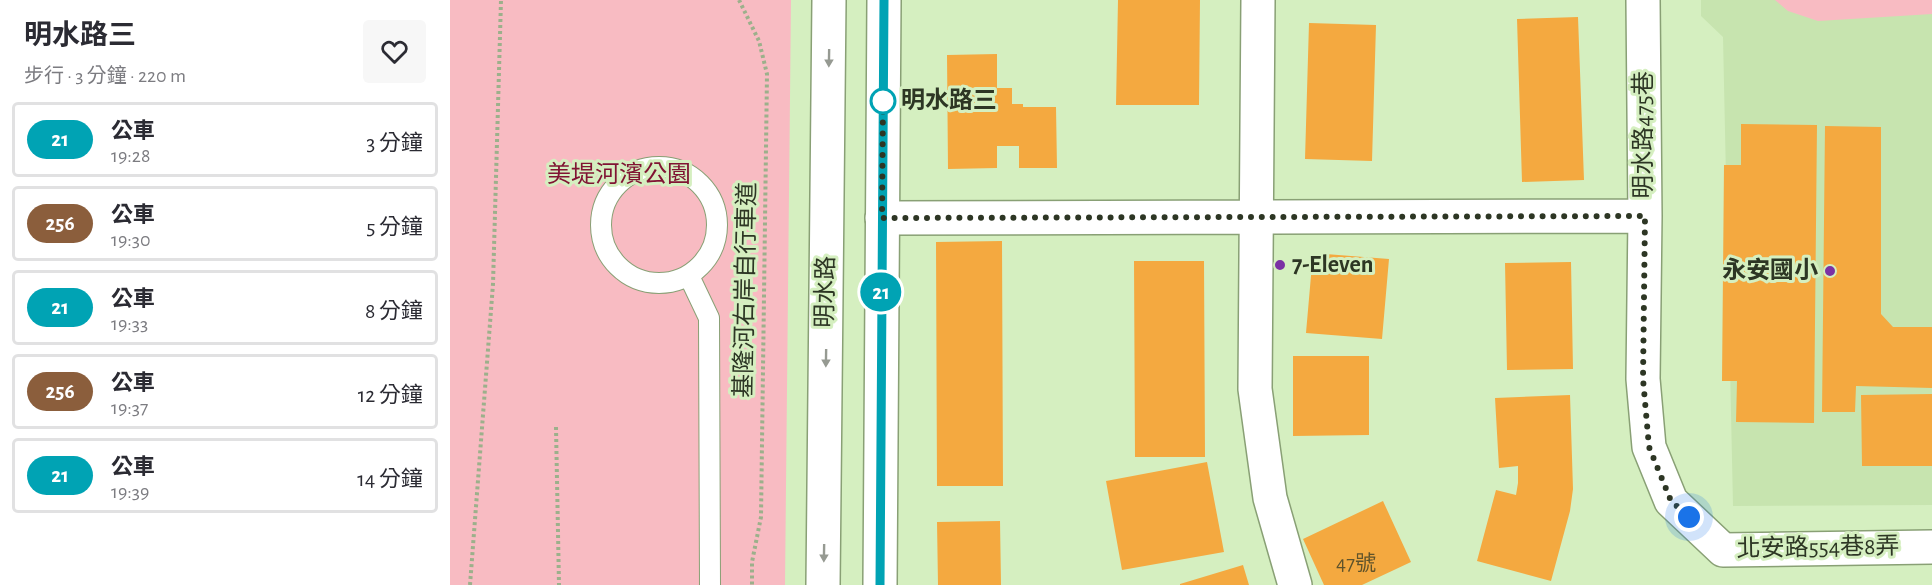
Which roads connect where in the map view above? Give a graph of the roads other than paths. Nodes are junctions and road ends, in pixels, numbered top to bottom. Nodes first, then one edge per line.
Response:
1 (829, 0) edge
2 (884, 0) edge
3 (1258, 0) edge
4 (1643, 0) edge
5 (1256, 216) junction
6 (1645, 216) junction
7 (882, 218) junction
8 (689, 276) junction
9 (1643, 379) joint
10 (1932, 547) edge
11 (710, 585) edge
12 (824, 585) edge
13 (880, 585) edge
14 (1295, 585) edge

1 -> 12 street, 明水路
2 - 7 street
3 - 5 street
4 - 6 street, 明水路475巷
5 - 6 street
5 - 7 street
5 - 14 street
6 - 9 street, 明水路475巷
7 - 13 street
8 - 8 lane
8 - 11 lane
9 - 10 street, 北安路554巷8弄

